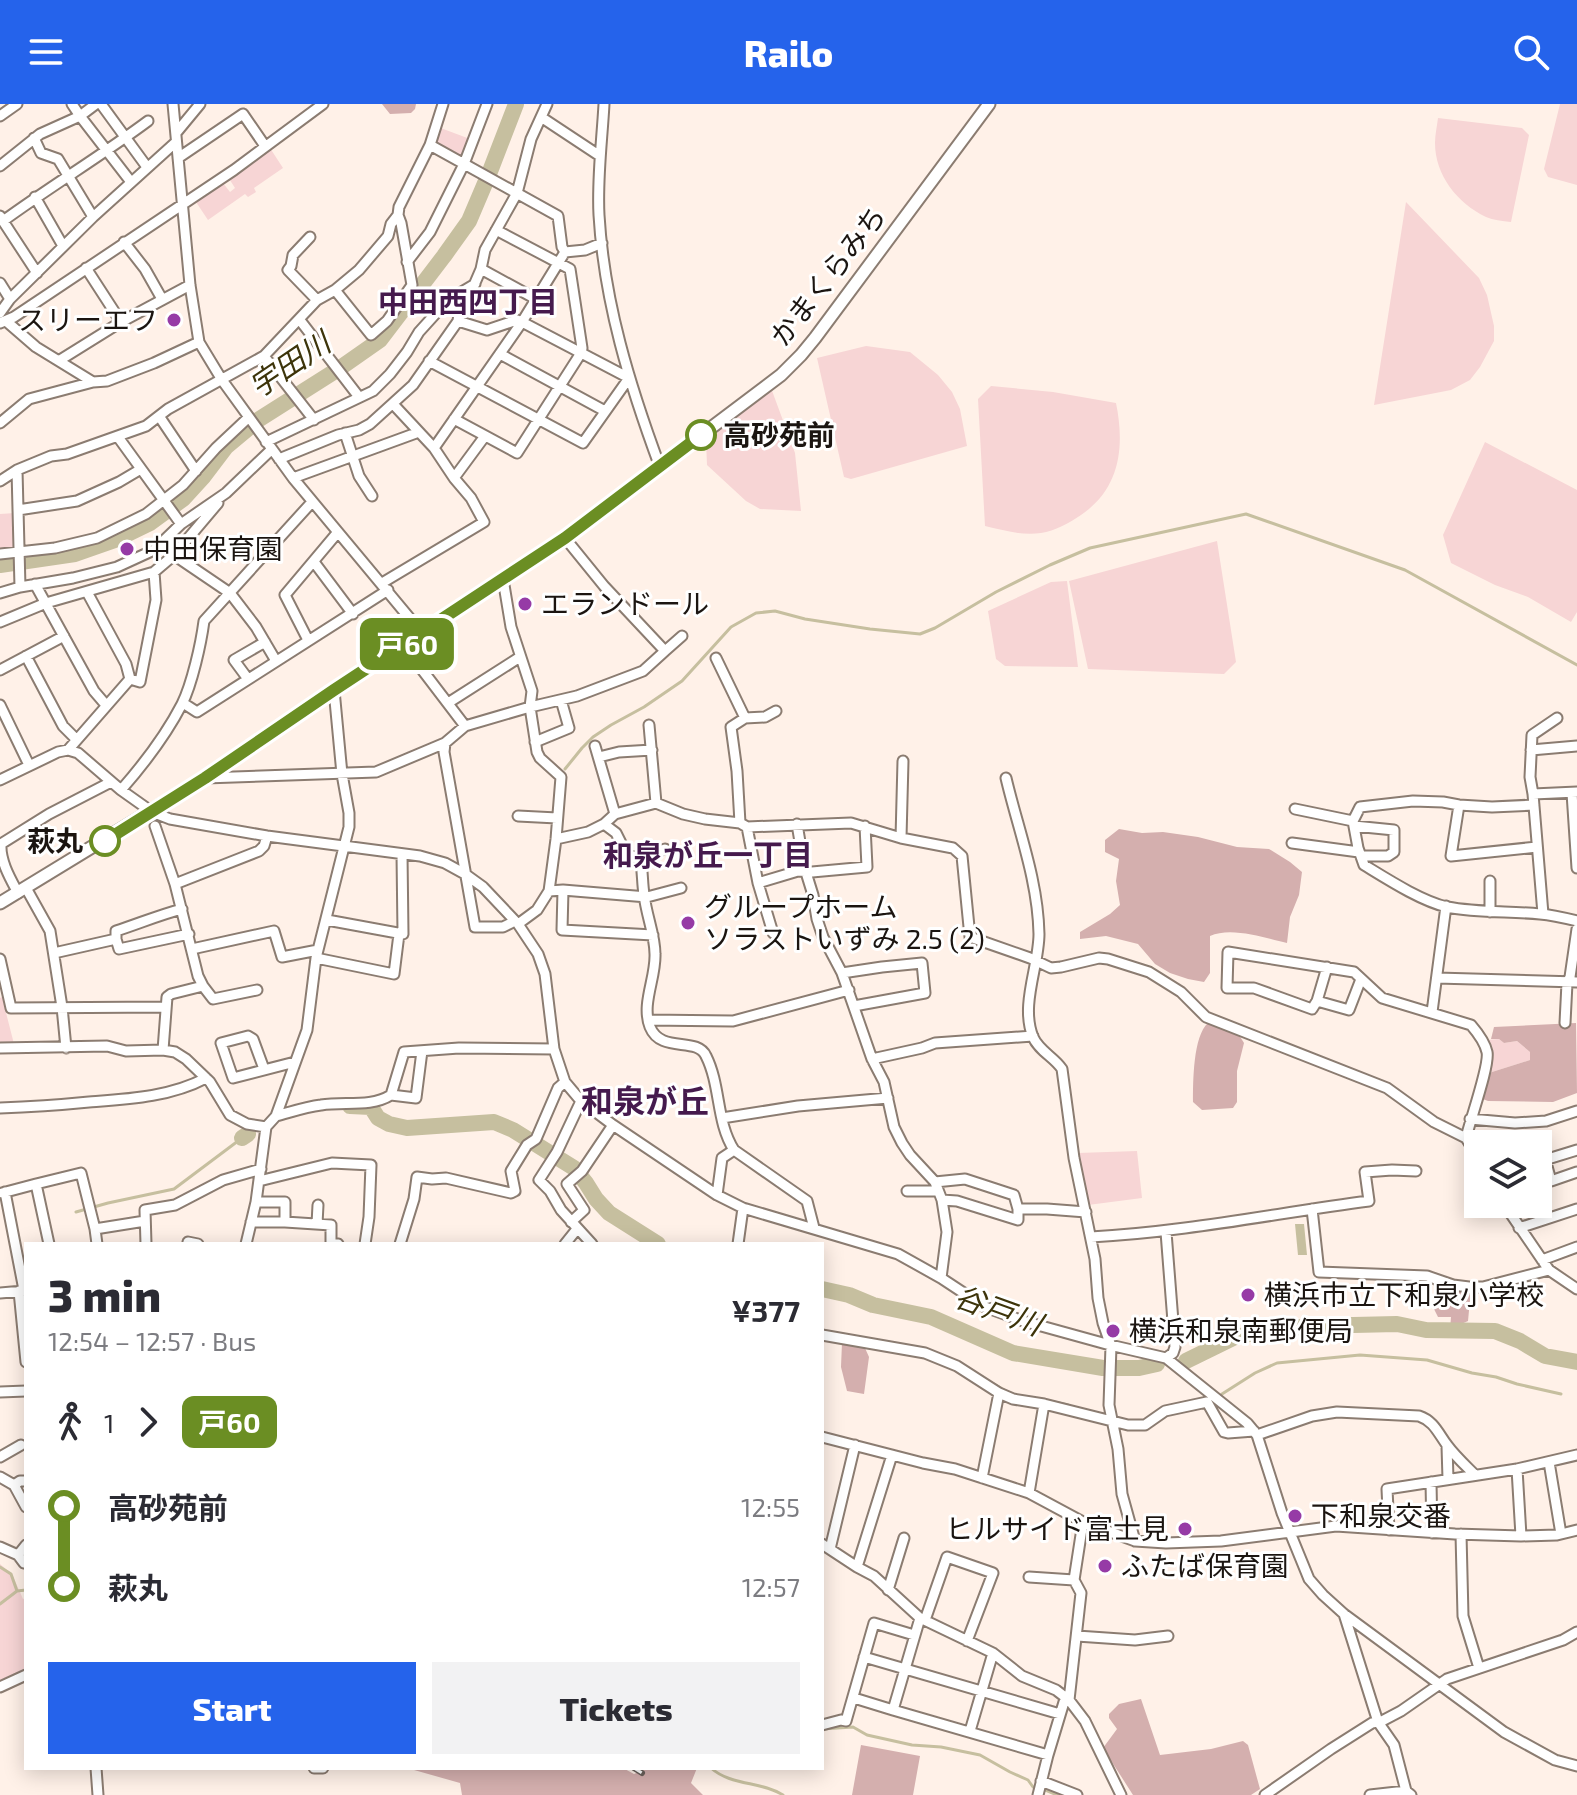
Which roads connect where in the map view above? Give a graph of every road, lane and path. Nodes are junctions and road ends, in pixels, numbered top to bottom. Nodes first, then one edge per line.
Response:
1 (17, 104) edge
2 (72, 104) edge
3 (99, 104) edge
4 (173, 104) edge
5 (200, 104) edge
6 (323, 104) edge
7 (443, 104) edge
8 (487, 104) edge
9 (547, 104) edge
10 (604, 104) edge
11 (989, 104) edge
12 (0, 116) edge
13 (80, 116) junction
14 (541, 117) junction
15 (148, 121) dead end
16 (176, 137) junction
17 (34, 138) junction
18 (126, 138) junction
19 (430, 145) junction
20 (265, 146) junction
21 (107, 151) junction
22 (600, 156) junction
23 (178, 158) junction
24 (464, 164) junction
25 (0, 166) edge
26 (147, 167) junction
27 (67, 176) junction
28 (131, 182) junction
29 (517, 193) junction
30 (35, 197) junction
31 (183, 203) junction
32 (398, 215) junction
33 (93, 217) junction
34 (2, 218) edge
35 (496, 230) junction
36 (310, 237) dead end
37 (124, 242) junction
38 (602, 243) junction
39 (63, 246) junction
40 (565, 252) junction
41 (407, 262) junction
42 (558, 262) junction
43 (86, 268) junction
44 (481, 269) junction
45 (37, 273) junction
46 (0, 283) edge
47 (475, 284) junction
48 (190, 285) junction
49 (335, 290) junction
50 (10, 299) junction
51 (162, 299) junction
52 (536, 299) junction
53 (317, 300) junction
54 (2, 319) edge
55 (299, 319) junction
56 (458, 321) junction
57 (121, 322) junction
58 (522, 322) junction
59 (199, 342) junction
60 (581, 353) junction
61 (500, 354) junction
62 (264, 356) junction
63 (60, 360) junction
64 (429, 361) junction
65 (629, 378) junction
66 (222, 380) junction
67 (93, 382) junction
68 (476, 387) junction
69 (560, 387) junction
70 (359, 397) junction
71 (393, 404) junction
72 (605, 411) junction
73 (159, 416) junction
74 (2, 417) edge
75 (249, 418) junction
76 (454, 419) junction
77 (314, 420) junction
78 (538, 420) junction
79 (419, 432) junction
80 (345, 433) junction
81 (485, 436) junction
82 (118, 437) junction
83 (269, 446) junction
84 (434, 448) junction
85 (352, 456) junction
86 (279, 459) junction
87 (660, 467) junction
88 (141, 469) junction
89 (17, 470) junction
90 (196, 471) junction
91 (293, 478) junction
92 (454, 478) junction
93 (0, 481) edge
94 (226, 493) junction
95 (372, 496) dead end
96 (164, 501) junction
97 (312, 502) junction
98 (18, 510) junction
99 (181, 524) junction
100 (338, 532) junction
101 (565, 538) junction
102 (19, 551) junction
103 (0, 554) edge
104 (174, 555) junction
105 (314, 562) junction
106 (154, 572) junction
107 (503, 579) junction
108 (35, 584) junction
109 (20, 587) junction
110 (385, 587) junction
111 (87, 592) junction
112 (0, 593) edge
113 (230, 593) junction
114 (46, 603) junction
115 (353, 614) junction
116 (0, 622) edge
117 (422, 633) junction
118 (64, 636) junction
119 (682, 636) dead end
120 (308, 640) junction
121 (265, 642) junction
122 (404, 646) junction
123 (665, 651) junction
124 (26, 656) junction
125 (520, 657) junction
126 (716, 658) dead end
127 (276, 661) junction
128 (0, 670) edge
129 (130, 679) junction
130 (248, 679) junction
131 (334, 690) junction
132 (561, 700) junction
133 (183, 703) junction
134 (448, 703) junction
135 (0, 705) edge
136 (106, 705) junction
137 (530, 707) junction
138 (776, 711) dead end
139 (745, 718) junction
140 (1557, 718) dead end
141 (649, 725) dead end
142 (465, 726) junction
143 (76, 739) junction
144 (535, 742) junction
145 (445, 743) junction
146 (595, 746) dead end
147 (1577, 746) edge
148 (68, 750) junction
149 (652, 750) junction
150 (1531, 750) junction
151 (599, 757) junction
152 (903, 761) dead end
153 (29, 765) junction
154 (342, 774) junction
155 (205, 778) junction
156 (1006, 778) dead end
157 (0, 780) edge
158 (111, 782) junction
159 (121, 790) junction
160 (1574, 792) edge
161 (1534, 800) junction
162 (656, 803) junction
163 (1459, 805) junction
164 (1295, 809) dead end
165 (152, 812) junction
166 (615, 814) junction
167 (518, 816) dead end
168 (557, 818) junction
169 (1354, 823) junction
170 (604, 824) junction
171 (797, 824) junction
172 (743, 825) junction
173 (155, 826) dead end
174 (865, 826) junction
175 (267, 836) junction
176 (901, 838) junction
177 (556, 839) junction
178 (1292, 843) dead end
179 (344, 846) junction
180 (1537, 847) junction
181 (665, 849) dead end
182 (402, 854) junction
183 (1360, 854) junction
184 (640, 858) junction
185 (1577, 868) edge
186 (805, 871) junction
187 (465, 874) junction
188 (1490, 881) dead end
189 (758, 883) junction
190 (175, 884) junction
191 (681, 888) dead end
192 (22, 890) junction
193 (563, 890) junction
194 (549, 891) junction
195 (644, 895) junction
196 (0, 903) edge
197 (1446, 906) junction
198 (182, 909) junction
199 (1490, 912) junction
200 (1543, 914) junction
201 (327, 920) junction
202 (1577, 921) edge
203 (516, 922) junction
204 (1577, 929) edge
205 (773, 933) dead end
206 (189, 934) junction
207 (399, 934) junction
208 (653, 935) junction
209 (116, 939) junction
210 (192, 949) junction
211 (54, 953) junction
212 (317, 954) junction
213 (0, 959) edge
214 (1035, 961) junction
215 (1327, 967) junction
216 (842, 973) junction
217 (1437, 978) junction
218 (1361, 979) junction
219 (1572, 983) edge
220 (203, 986) junction
221 (257, 990) dead end
222 (849, 990) junction
223 (1317, 1001) junction
224 (854, 1006) junction
225 (62, 1007) junction
226 (166, 1007) junction
227 (1432, 1012) junction
228 (648, 1020) junction
229 (1565, 1023) dead end
230 (1033, 1036) junction
231 (0, 1048) edge
232 (66, 1048) junction
233 (554, 1049) junction
234 (163, 1050) junction
235 (422, 1051) junction
236 (872, 1059) junction
237 (295, 1062) junction
238 (264, 1069) junction
239 (206, 1078) junction
240 (565, 1082) junction
241 (391, 1095) junction
242 (888, 1098) junction
243 (581, 1101) junction
244 (0, 1108) edge
245 (1577, 1111) edge
246 (276, 1116) junction
247 (722, 1118) junction
248 (1470, 1119) junction
249 (613, 1125) junction
250 (266, 1127) junction
251 (1468, 1130) edge
252 (1464, 1137) edge
253 (734, 1150) junction
254 (1576, 1153) edge
255 (1552, 1158) edge
256 (261, 1169) junction
257 (1416, 1171) dead end
258 (1577, 1172) edge
259 (259, 1181) junction
260 (1552, 1181) edge
261 (36, 1184) junction
262 (907, 1191) dead end
263 (938, 1191) junction
264 (2, 1193) edge
265 (717, 1195) junction
266 (256, 1202) junction
267 (318, 1205) dead end
268 (743, 1208) junction
269 (1018, 1209) junction
270 (1312, 1209) junction
271 (1577, 1209) edge
272 (1086, 1212) junction
273 (1513, 1218) edge
274 (145, 1221) junction
275 (251, 1222) junction
276 (285, 1222) junction
277 (317, 1224) junction
278 (574, 1225) junction
279 (814, 1228) junction
280 (1519, 1228) junction
281 (95, 1229) junction
282 (1166, 1232) junction
283 (1091, 1237) junction
284 (49, 1242) edge
285 (97, 1242) edge
286 (146, 1242) edge
287 (246, 1242) edge
288 (331, 1242) edge
289 (365, 1242) edge
290 (401, 1242) edge
291 (566, 1242) edge
292 (590, 1242) edge
293 (738, 1242) edge
294 (1577, 1247) edge
295 (1542, 1260) junction
296 (1549, 1270) junction
297 (941, 1278) junction
298 (1574, 1286) edge
299 (23, 1291) edge
300 (0, 1293) edge
301 (24, 1315) edge
302 (824, 1335) edge
303 (1110, 1345) junction
304 (1166, 1358) junction
305 (24, 1391) edge
306 (0, 1392) edge
307 (999, 1393) junction
308 (1044, 1404) junction
309 (1111, 1417) junction
310 (1256, 1433) junction
311 (824, 1437) edge
312 (21, 1445) edge
313 (855, 1445) junction
314 (1447, 1446) junction
315 (892, 1455) junction
316 (1577, 1455) edge
317 (0, 1457) edge
318 (1549, 1462) junction
319 (1517, 1469) junction
320 (1475, 1475) junction
321 (0, 1477) edge
322 (982, 1478) junction
323 (1448, 1479) junction
324 (24, 1481) edge
325 (1431, 1482) junction
326 (14, 1485) junction
327 (1029, 1493) junction
328 (24, 1503) edge
329 (1083, 1522) junction
330 (1389, 1530) junction
331 (1577, 1530) edge
332 (1291, 1533) junction
333 (1432, 1533) junction
334 (1461, 1534) junction
335 (1561, 1534) junction
336 (1521, 1536) junction
337 (904, 1538) dead end
338 (1135, 1541) junction
339 (0, 1547) edge
340 (826, 1547) edge
341 (24, 1551) edge
342 (857, 1567) junction
343 (1029, 1577) dead end
344 (1074, 1580) junction
345 (888, 1590) junction
346 (1344, 1614) junction
347 (922, 1619) junction
348 (1577, 1632) edge
349 (914, 1635) junction
350 (1077, 1636) junction
351 (1168, 1636) dead end
352 (967, 1641) junction
353 (993, 1653) junction
354 (864, 1657) junction
355 (1479, 1668) junction
356 (905, 1669) junction
357 (24, 1676) edge
358 (1439, 1685) junction
359 (0, 1687) edge
360 (981, 1691) junction
361 (854, 1698) junction
362 (1069, 1700) junction
363 (893, 1710) junction
364 (1060, 1714) junction
365 (1378, 1722) junction
366 (824, 1724) edge
367 (970, 1731) junction
368 (1048, 1755) junction
369 (1577, 1766) edge
370 (96, 1770) edge
371 (1041, 1781) junction
372 (1408, 1793) edge
373 (98, 1795) edge
374 (1038, 1795) edge
375 (1077, 1795) edge
376 (1121, 1795) edge
377 (1267, 1795) edge
378 (1370, 1795) edge

1 - 12 street
2 - 13 street
3 - 13 street
3 - 18 street
4 - 16 street
5 - 16 street
6 - 20 street
7 - 19 street
8 - 24 street
9 - 14 street
10 - 22 street
11 - 87 main road, かまくらみち
13 - 17 street
13 - 21 street
14 - 22 street
14 - 29 street
15 - 18 street
16 - 23 street
16 - 26 street
17 - 25 street
17 - 27 street
18 - 21 street
18 - 26 street
19 - 24 street
19 - 32 street
20 - 23 street
20 - 31 street
21 - 27 street
21 - 28 street
22 - 38 street
23 - 31 street
24 - 29 street
24 - 41 street
26 - 28 street
27 - 30 street
27 - 33 street
28 - 33 street
29 - 35 street
29 - 40 street
30 - 34 street
30 - 39 street
31 - 37 street
31 - 48 street
32 - 41 street
32 - 49 street
33 - 39 street
34 - 45 street
35 - 42 street
35 - 44 street
36 - 53 street
37 - 43 street
37 - 51 street
38 - 40 street
38 - 65 street
39 - 45 street
40 - 42 street
41 - 49 street
42 - 52 street
42 - 60 street
43 - 54 street
43 - 57 street
44 - 47 street
44 - 52 street
45 - 50 street
46 - 50 street
47 - 56 street
47 - 70 street
48 - 51 street
48 - 59 street
49 - 53 street
50 - 54 street
51 - 57 street
52 - 58 street
53 - 55 street
54 - 63 street
55 - 62 street
55 - 70 street
56 - 58 street
56 - 64 street
57 - 63 street
58 - 60 street
58 - 61 street
59 - 66 street
59 - 67 street
60 - 65 street
60 - 69 street
61 - 68 street
61 - 69 street
62 - 66 street
62 - 77 street
63 - 67 street
64 - 68 street
64 - 71 street
65 - 72 street
65 - 87 street
66 - 73 street
66 - 75 street
67 - 74 street
68 - 76 street
68 - 78 street
69 - 72 street
69 - 78 street
70 - 77 street
71 - 79 street
71 - 80 street
72 - 78 street
73 - 82 street
73 - 90 street
75 - 83 street
75 - 90 street
76 - 81 street
76 - 84 street
77 - 83 street
78 - 81 street
79 - 84 street
79 - 85 street
80 - 85 street
80 - 86 street
81 - 92 street
82 - 88 street
82 - 89 street
83 - 86 street
83 - 94 street
84 - 92 street
85 - 91 street
85 - 95 street
86 - 91 street
87 - 101 main road, かまくらみち
88 - 96 street
88 - 98 street
89 - 93 street
89 - 98 street
90 - 96 street
91 - 97 street
92 - 110 street
94 - 99 street
94 - 104 street
96 - 99 street
96 - 102 street
97 - 100 street
97 - 113 street
98 - 102 street
99 - 108 street
100 - 105 street
100 - 110 street
101 - 107 main road, かまくらみち
101 - 123 street
102 - 103 street
102 - 109 street
104 - 106 street
104 - 113 street
105 - 115 street
105 - 120 street
106 - 111 street
106 - 129 street
107 - 117 main road, かまくらみち
107 - 125 street
108 - 109 street
108 - 114 street
109 - 112 street
110 - 115 street
110 - 117 street
111 - 114 street
111 - 129 street
113 - 121 street
113 - 133 street
114 - 116 street
114 - 118 street
115 - 120 street
117 - 122 main road, かまくらみち
118 - 124 street
118 - 136 street
119 - 123 street
120 - 127 street
121 - 127 street
121 - 130 street
122 - 131 main road, かまくらみち
122 - 134 street
123 - 132 street
124 - 128 street
124 - 143 street
125 - 134 street
125 - 137 street
126 - 139 street
127 - 130 street
129 - 136 street
130 - 133 street
131 - 154 street
131 - 155 main road, かまくらみち
132 - 137 street
132 - 144 street
133 - 159 street
134 - 142 street
135 - 153 street
136 - 143 street
137 - 142 street
137 - 144 street
138 - 139 street
139 - 172 street
140 - 150 street
141 - 149 street
142 - 145 street
143 - 148 street
144 - 168 street
145 - 154 street
145 - 187 street
146 - 151 street
147 - 150 street
148 - 153 street
148 - 158 street
149 - 151 street
149 - 162 street
150 - 161 street
151 - 166 street
152 - 176 street
153 - 157 street
154 - 155 street
154 - 179 street
155 - 165 main road, かまくらみち
156 - 214 street
158 - 159 street
158 - 192 street
159 - 165 street
160 - 161 street
160 - 185 street
161 - 163 street
161 - 180 street
162 - 166 street
162 - 172 street
163 - 169 street
163 - 180 street
164 - 169 street
165 - 175 street
165 - 192 main road, かまくらみち
166 - 170 street
167 - 168 street
168 - 177 street
169 - 183 street
169 - 183 street
170 - 177 street
170 - 184 street
171 - 172 street
171 - 174 street
171 - 186 street
172 - 189 street
173 - 190 street
174 - 176 street
174 - 186 street
175 - 179 street
175 - 190 street
176 - 214 street
177 - 194 street
178 - 183 street
179 - 182 street
179 - 201 street
180 - 200 street
181 - 184 street
182 - 187 street
182 - 207 street
183 - 197 street
184 - 195 street
186 - 189 street
186 - 216 street
187 - 203 street
187 - 203 street
188 - 199 street
189 - 205 street
190 - 198 street
191 - 195 street
192 - 196 main road, かまくらみち
192 - 211 street
193 - 194 street
193 - 195 street
193 - 208 street
194 - 203 street
195 - 208 street
197 - 199 street
197 - 217 street
198 - 206 street
198 - 209 street
199 - 200 street
200 - 202 street
201 - 207 street
201 - 212 street
203 - 233 street
204 - 219 street
206 - 209 street
206 - 210 street
207 - 212 street
208 - 228 street
209 - 211 street
210 - 212 street
210 - 220 street
211 - 225 street
212 - 237 street
213 - 225 street
214 - 230 street
214 - 252 street
215 - 218 street
215 - 223 street
215 - 223 street
216 - 222 street
216 - 224 street
217 - 219 street
217 - 227 street
218 - 223 street
218 - 227 street
219 - 229 street
220 - 221 street
220 - 226 street
222 - 224 street
222 - 228 street
224 - 236 street
225 - 226 street
225 - 232 street
226 - 234 street
227 - 248 street
228 - 247 street
230 - 236 street
230 - 272 street
231 - 232 street
232 - 234 street
233 - 235 street
233 - 240 street
234 - 239 street
235 - 241 street
235 - 241 street
236 - 242 street
237 - 238 street
237 - 246 street
238 - 238 street
239 - 244 street
239 - 250 street
240 - 243 street
240 - 290 street
241 - 246 street
242 - 247 street
242 - 263 street
243 - 249 street
243 - 278 street
245 - 248 street
246 - 250 street
247 - 253 street
248 - 251 street
249 - 265 street
249 - 278 street
250 - 256 street
253 - 265 street
253 - 279 street
254 - 255 street
256 - 259 street
256 - 274 street
257 - 270 street
258 - 260 street
259 - 266 street
259 - 289 street
261 - 264 street
261 - 281 street
261 - 284 street
262 - 263 street
263 - 269 street
263 - 269 street
263 - 297 street
264 - 299 street
265 - 268 street
266 - 275 street
266 - 276 street
267 - 277 street
268 - 279 street
268 - 293 street
269 - 272 street
270 - 282 street
270 - 296 street
271 - 280 street
272 - 283 street
273 - 280 street
274 - 281 street
274 - 286 street
275 - 276 street
275 - 287 street
276 - 277 street
277 - 288 street
278 - 291 street
278 - 292 street
279 - 297 street
280 - 295 street
281 - 285 street
282 - 283 street
282 - 304 street
283 - 303 street
294 - 295 street
295 - 296 street
296 - 298 street
297 - 303 street
299 - 300 street
299 - 301 street
302 - 307 street
303 - 304 street
303 - 309 street
304 - 310 street
305 - 306 street
307 - 308 street
307 - 322 street
308 - 309 street
308 - 327 street
309 - 310 street
309 - 338 street
310 - 314 street
310 - 332 street
311 - 313 street
312 - 317 street
313 - 315 street
313 - 340 street
314 - 320 street
314 - 323 street
315 - 322 street
315 - 342 street
316 - 318 street
318 - 319 street
318 - 335 street
319 - 320 street
319 - 336 street
320 - 323 street
321 - 326 street
322 - 327 street
323 - 325 street
324 - 326 street
325 - 330 street
325 - 333 street
326 - 328 street
327 - 329 street
329 - 338 street
329 - 344 street
330 - 332 street
330 - 333 street
331 - 335 street
332 - 338 street
332 - 346 street
333 - 334 street
334 - 336 street
334 - 355 street
335 - 336 street
337 - 345 street
339 - 341 street
340 - 342 street
342 - 345 street
343 - 344 street
344 - 350 street
345 - 347 street
346 - 358 street
346 - 365 street
347 - 349 street
347 - 352 street
347 - 352 street
348 - 355 street
349 - 354 street
349 - 356 street
350 - 351 street
350 - 362 street
352 - 353 street
353 - 360 street
353 - 362 street
354 - 356 street
354 - 361 street
355 - 358 street
356 - 360 street
356 - 363 street
357 - 359 street
358 - 365 street
358 - 369 street
360 - 364 street
360 - 367 street
361 - 363 street
361 - 366 street
362 - 364 street
362 - 376 street
363 - 367 street
364 - 368 street
365 - 372 street
365 - 377 street
367 - 368 street
368 - 371 street
370 - 373 street
371 - 374 street
371 - 375 street
372 - 378 street

